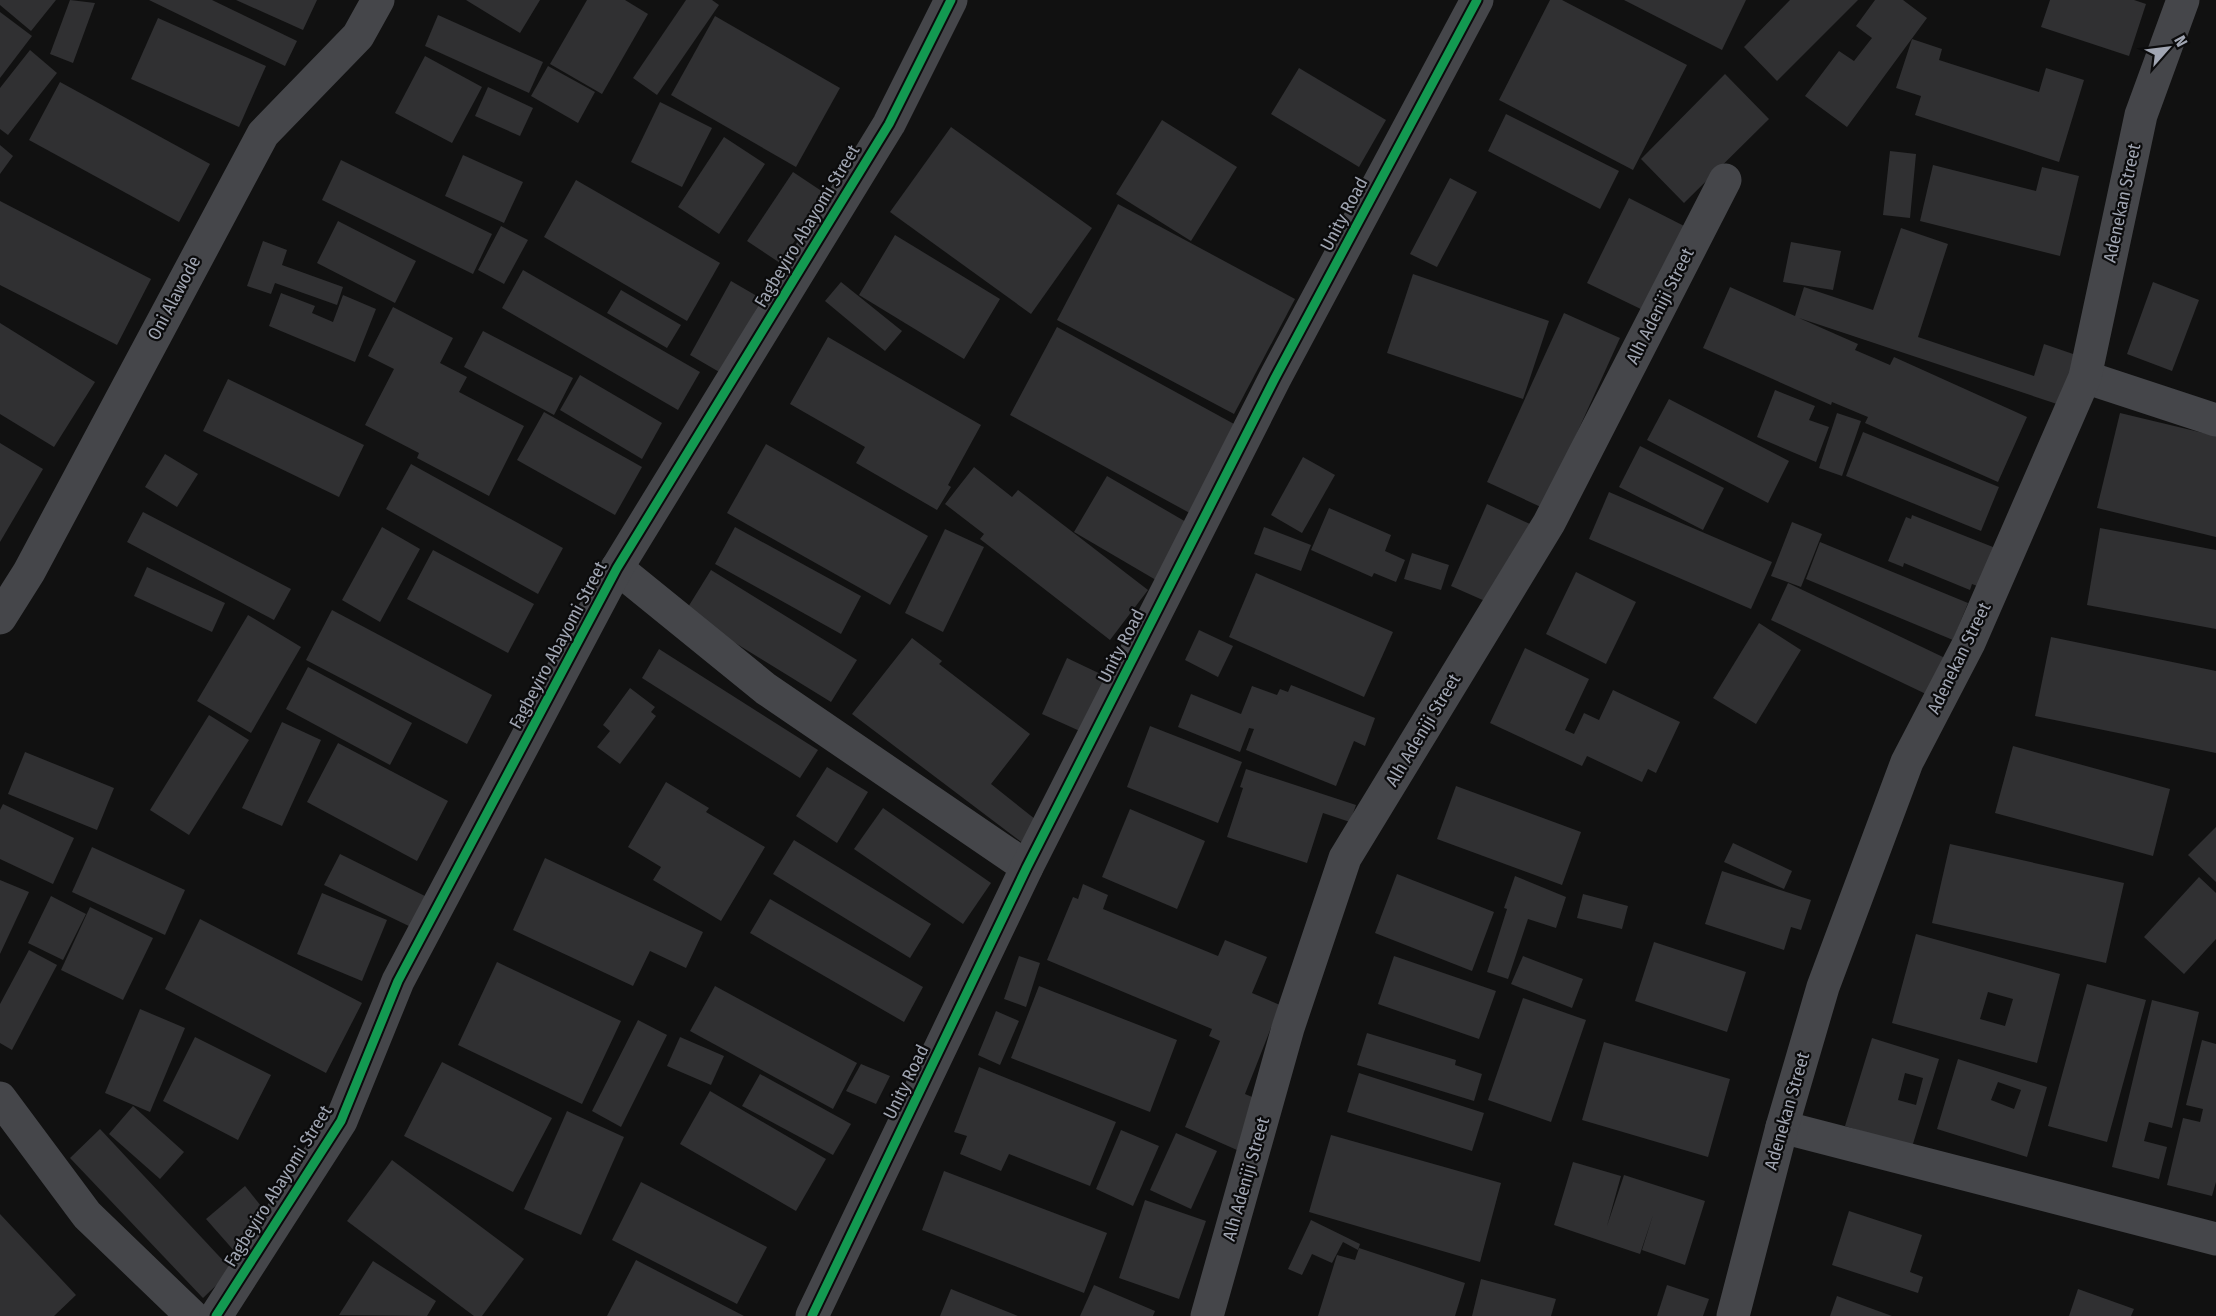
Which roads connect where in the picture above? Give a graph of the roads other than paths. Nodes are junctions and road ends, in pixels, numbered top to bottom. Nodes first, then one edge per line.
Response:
1 (378, 0) edge
2 (951, 0) edge
3 (1477, 0) edge
4 (2183, 0) edge
5 (1725, 180) dead end
6 (2085, 377) junction
7 (2216, 420) edge
8 (617, 568) junction
9 (0, 618) edge
10 (1027, 867) junction
11 (0, 1098) edge
12 (1782, 1127) junction
13 (2216, 1239) edge
14 (192, 1316) edge
15 (216, 1316) edge
16 (812, 1316) edge
17 (1207, 1316) edge
18 (1733, 1316) edge

1 - 9 street, Oni Alawode
2 - 8 street, Fagbeyiro Abayomi Street
3 - 10 street, Unity Road
4 - 6 street, Adenekan Street
5 - 17 street, Alh Adeniji Street
6 - 7 street
6 - 12 street, Adenekan Street
8 - 10 street
8 - 15 street, Fagbeyiro Abayomi Street
10 - 16 street, Unity Road
11 - 14 street
12 - 13 street
12 - 18 street, Adenekan Street

